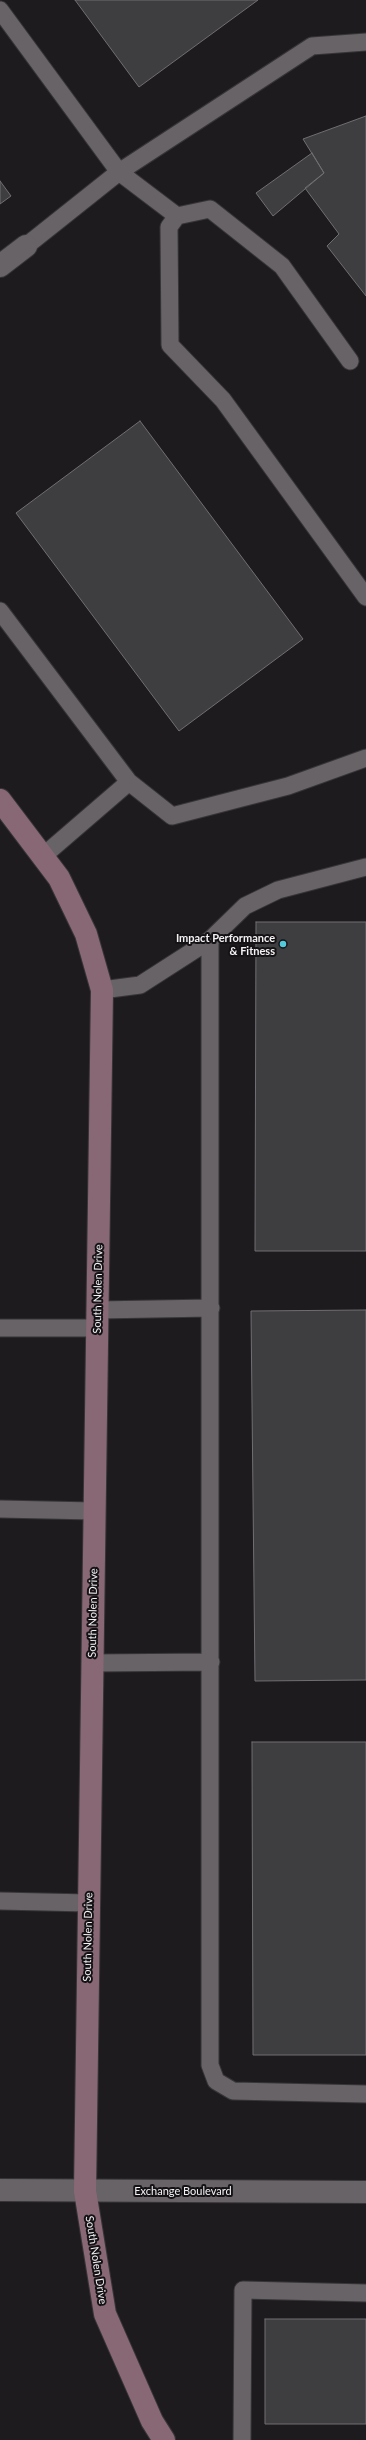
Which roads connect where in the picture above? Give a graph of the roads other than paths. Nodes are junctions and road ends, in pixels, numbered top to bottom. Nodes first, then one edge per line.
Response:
1 (0, 10) edge
2 (366, 42) edge
3 (119, 172) junction
4 (177, 216) junction
5 (26, 246) joint
6 (0, 266) edge
7 (350, 361) dead end
8 (366, 597) edge
9 (0, 611) edge
10 (366, 758) edge
11 (129, 782) junction
12 (0, 800) edge
13 (42, 857) junction
14 (366, 867) edge
15 (210, 940) junction
16 (102, 990) junction
17 (211, 1308) junction
18 (97, 1319) junction
19 (0, 1328) edge
20 (0, 1509) edge
21 (94, 1511) junction
22 (92, 1662) junction
23 (211, 1662) junction
24 (0, 1902) edge
25 (88, 1903) junction
26 (366, 2094) edge
27 (0, 2190) edge
28 (85, 2191) junction
29 (366, 2192) edge
30 (366, 2293) edge
31 (164, 2440) edge
32 (242, 2440) edge

1 - 3 lane
2 - 3 lane
3 - 4 lane
3 - 5 lane
4 - 7 lane
4 - 8 lane
5 - 6 street
9 - 11 lane
10 - 11 lane
11 - 13 lane
12 - 13 street, South Nolen Drive
13 - 16 street, South Nolen Drive
14 - 15 lane
15 - 16 lane
15 - 17 lane
16 - 18 street, South Nolen Drive
17 - 18 lane
17 - 23 lane
18 - 19 lane
18 - 21 street, South Nolen Drive
20 - 21 lane
21 - 22 street, South Nolen Drive
22 - 23 lane
22 - 25 street, South Nolen Drive
23 - 26 lane
24 - 25 lane
25 - 28 street, South Nolen Drive
27 - 28 street, Exchange Boulevard
28 - 29 street, Exchange Boulevard
28 - 31 street, South Nolen Drive
30 - 32 lane

